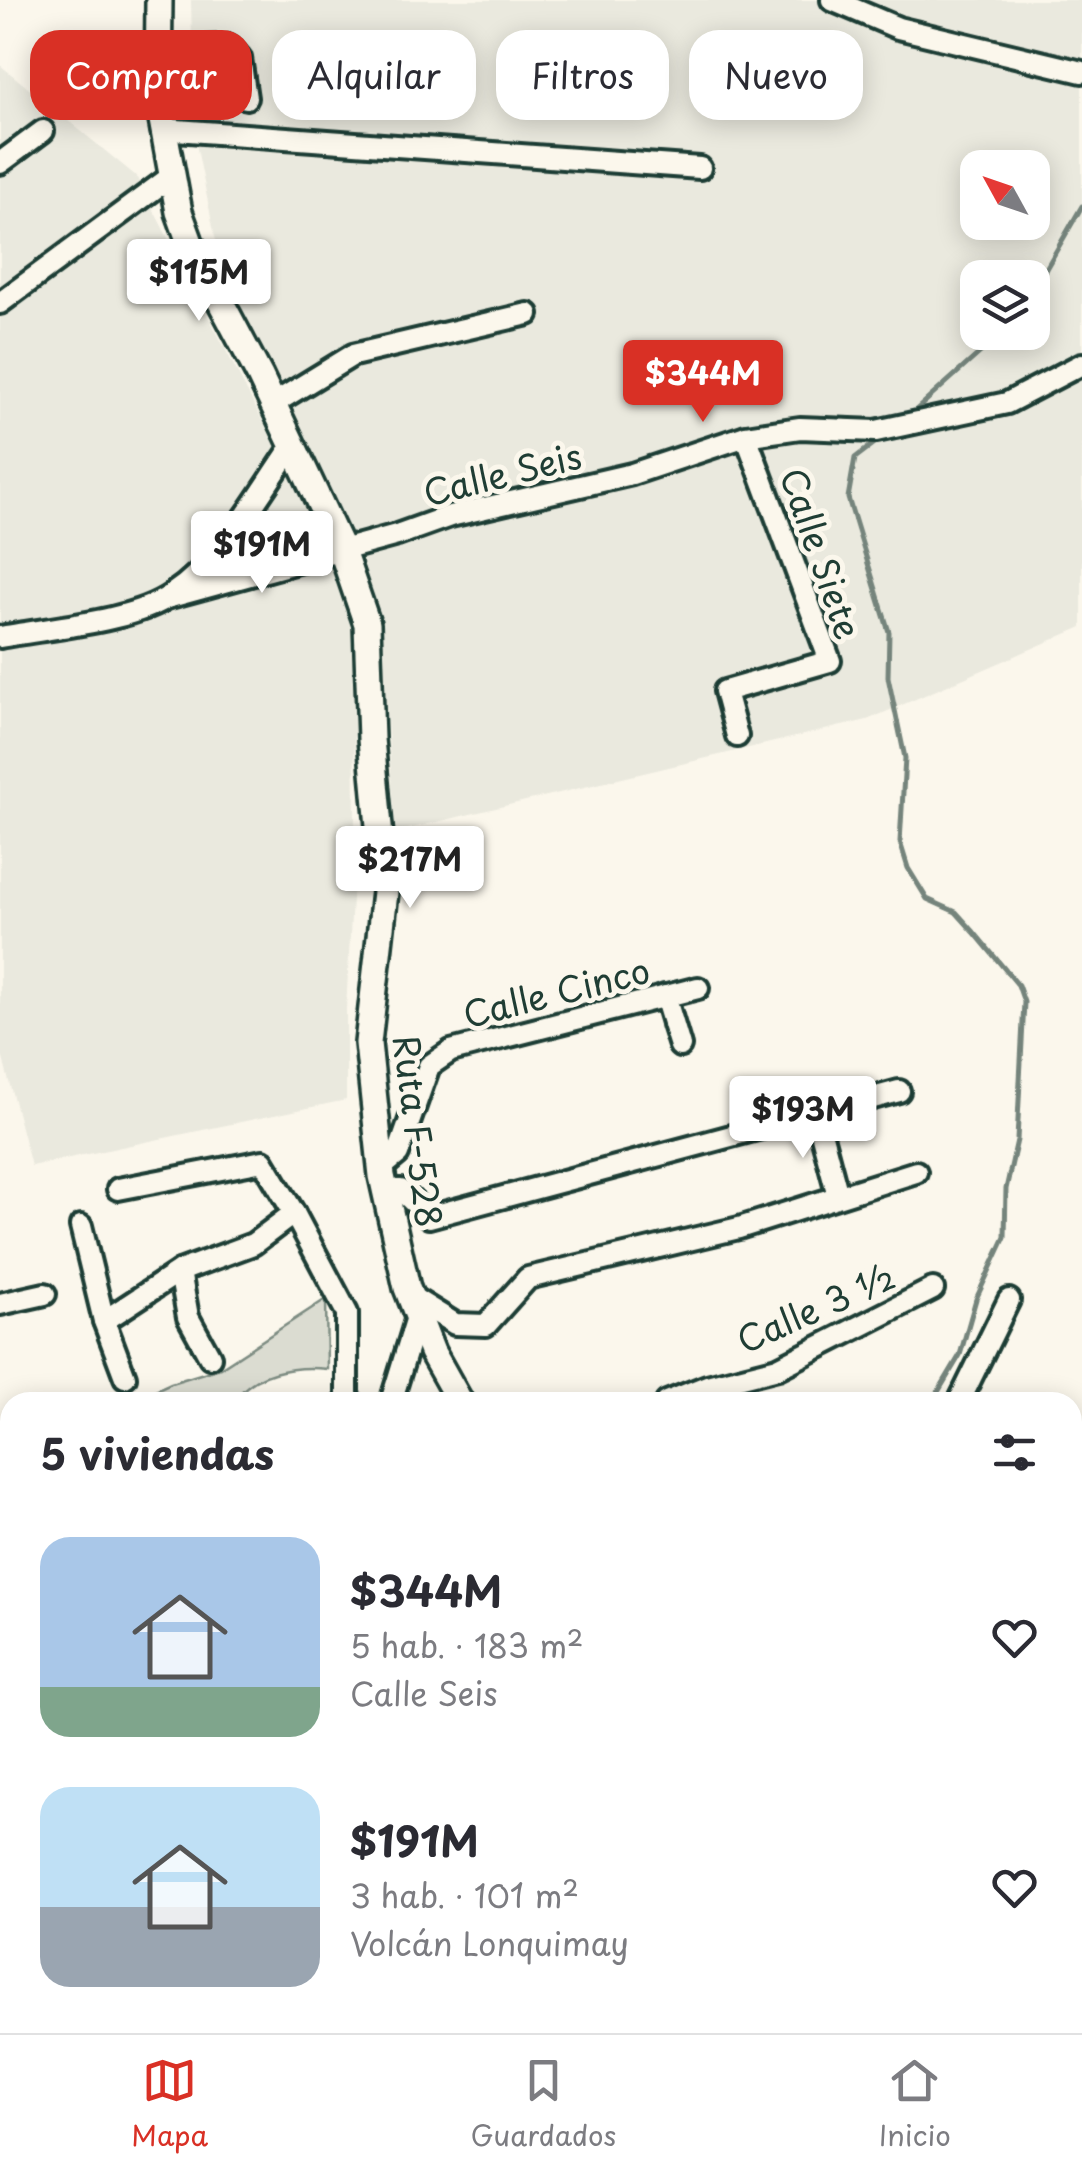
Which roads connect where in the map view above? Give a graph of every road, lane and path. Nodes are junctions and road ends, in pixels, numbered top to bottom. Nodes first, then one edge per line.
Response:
1 (159, 0) edge
2 (832, 0) edge
3 (158, 30) edge
4 (1082, 72) edge
5 (161, 120) edge
6 (162, 129) junction
7 (44, 131) dead end
8 (0, 162) edge
9 (700, 168) dead end
10 (169, 178) junction
11 (2, 296) edge
12 (528, 314) dead end
13 (1082, 364) edge
14 (272, 404) junction
15 (746, 436) junction
16 (292, 447) junction
17 (341, 548) junction
18 (170, 597) junction
19 (0, 638) edge
20 (736, 736) dead end
21 (698, 988) dead end
22 (665, 996) junction
23 (673, 1024) dead end
24 (899, 1091) dead end
25 (816, 1113) junction
26 (916, 1172) dead end
27 (389, 1183) junction
28 (118, 1189) dead end
29 (838, 1196) junction
30 (294, 1213) junction
31 (82, 1226) dead end
32 (180, 1271) junction
33 (933, 1289) dead end
34 (45, 1294) dead end
35 (1010, 1300) dead end
36 (0, 1304) edge
37 (421, 1308) junction
38 (104, 1321) junction
39 (210, 1356) dead end
40 (125, 1377) dead end
41 (346, 1392) edge
42 (394, 1392) edge
43 (456, 1392) edge
44 (704, 1392) edge
45 (964, 1392) edge

1 - 3 main road, Ruta F-528
2 - 4 street
5 - 6 main road, Ruta F-528
6 - 9 street
6 - 10 main road, Ruta F-528
7 - 8 street
10 - 11 street
10 - 14 main road, Ruta F-528
12 - 14 street
13 - 15 street, Calle Seis
14 - 16 main road, Ruta F-528
15 - 17 street, Calle Seis
15 - 20 street, Calle Siete
16 - 17 main road, Ruta F-528
16 - 18 street
17 - 18 street, Calle Seis
17 - 27 main road, Ruta F-528
18 - 19 street, Calle Seis
21 - 22 street, Calle Cinco
22 - 23 street
22 - 27 street, Calle Cinco
24 - 25 street
25 - 27 street
25 - 29 street
26 - 29 street
27 - 37 main road, Ruta F-528
28 - 30 street
29 - 37 street
30 - 32 street
30 - 41 street
31 - 38 street
32 - 38 street
32 - 39 street
33 - 44 street, Calle 3 ½
34 - 36 street
35 - 45 street
37 - 42 street
37 - 43 main road, Ruta F-528
38 - 40 street

